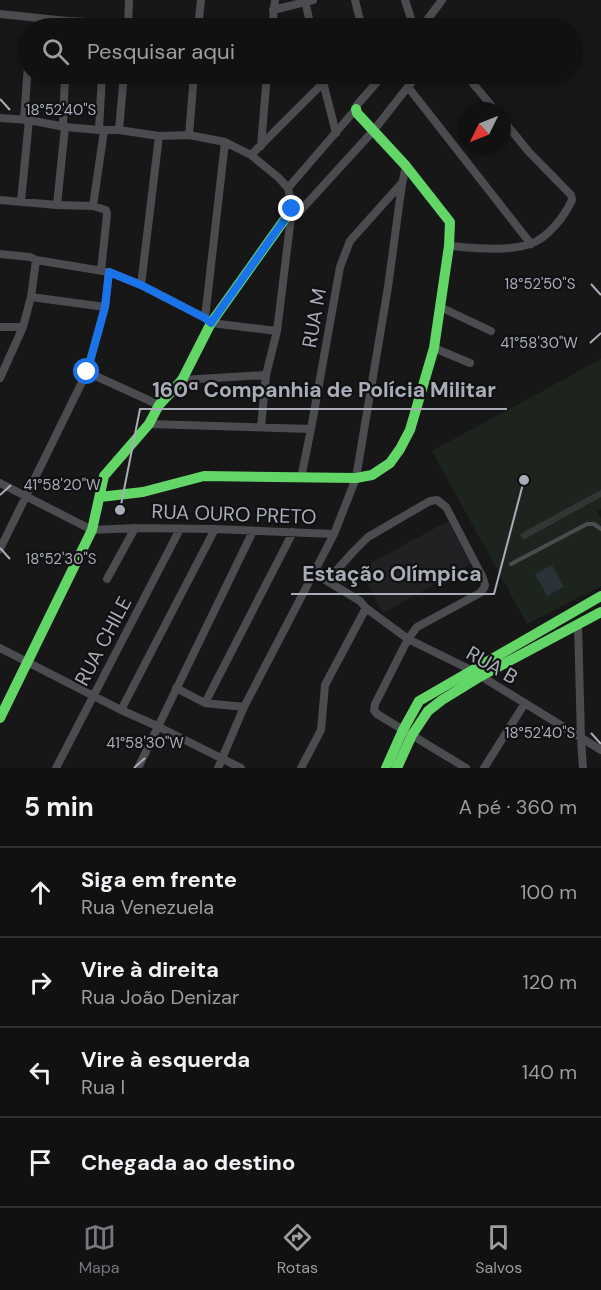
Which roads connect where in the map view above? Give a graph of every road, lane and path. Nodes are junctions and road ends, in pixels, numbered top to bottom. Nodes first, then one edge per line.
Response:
1 (129, 0) edge
2 (201, 0) edge
3 (275, 0) edge
4 (355, 0) edge
5 (405, 0) edge
6 (442, 0) edge
7 (308, 1) edge
8 (273, 9) junction
9 (0, 14) edge
10 (32, 18) edge
11 (128, 18) edge
12 (199, 18) edge
13 (273, 18) edge
14 (310, 18) edge
15 (360, 18) edge
16 (411, 18) edge
17 (428, 18) edge
18 (28, 84) edge
19 (65, 84) edge
20 (102, 84) edge
21 (123, 84) edge
22 (193, 84) edge
23 (266, 84) edge
24 (321, 84) edge
25 (322, 84) edge
26 (374, 84) edge
27 (410, 84) edge
28 (473, 84) edge
29 (408, 87) junction
30 (488, 102) edge
31 (356, 109) junction
32 (0, 118) edge
33 (27, 120) junction
34 (64, 126) junction
35 (119, 130) junction
36 (374, 130) junction
37 (511, 130) edge
38 (101, 131) junction
39 (336, 133) junction
40 (189, 135) junction
41 (159, 136) junction
42 (225, 142) junction
43 (261, 146) junction
44 (251, 156) junction
45 (406, 166) junction
46 (402, 184) junction
47 (288, 188) junction
48 (0, 200) edge
49 (21, 201) junction
50 (57, 205) junction
51 (93, 206) junction
52 (292, 209) junction
53 (531, 244) junction
54 (449, 246) junction
55 (0, 254) edge
56 (36, 260) junction
57 (105, 272) junction
58 (141, 285) junction
59 (31, 297) junction
60 (105, 307) junction
61 (440, 307) junction
62 (208, 320) junction
63 (0, 327) edge
64 (24, 327) junction
65 (277, 330) junction
66 (491, 331) dead end
67 (434, 348) junction
68 (470, 363) dead end
69 (87, 372) junction
70 (266, 375) junction
71 (0, 378) edge
72 (182, 380) junction
73 (159, 405) junction
74 (148, 424) junction
75 (261, 427) junction
76 (311, 429) junction
77 (301, 478) junction
78 (356, 478) junction
79 (0, 483) edge
80 (26, 496) junction
81 (100, 497) junction
82 (135, 528) junction
83 (180, 529) junction
84 (215, 529) junction
85 (601, 529) edge
86 (93, 530) junction
87 (253, 531) junction
88 (293, 532) junction
89 (334, 534) junction
90 (0, 549) edge
91 (511, 564) dead end
92 (314, 573) junction
93 (107, 579) dead end
94 (327, 581) junction
95 (601, 596) edge
96 (366, 608) junction
97 (601, 612) edge
98 (578, 624) junction
99 (408, 639) junction
100 (0, 648) edge
101 (28, 662) junction
102 (471, 670) junction
103 (481, 676) junction
104 (176, 688) junction
105 (93, 695) junction
106 (206, 703) junction
107 (525, 703) junction
108 (244, 707) junction
109 (121, 710) junction
110 (0, 718) edge
111 (157, 726) junction
112 (408, 733) junction
113 (581, 739) junction
114 (601, 750) edge
115 (223, 758) junction
116 (56, 768) edge
117 (138, 768) edge
118 (218, 768) edge
119 (241, 768) edge
120 (301, 768) edge
121 (386, 768) edge
122 (397, 768) edge
123 (466, 768) edge
124 (484, 768) edge
125 (583, 768) edge

1 - 11 street
2 - 12 street
3 - 8 street
4 - 15 street
5 - 16 street
6 - 17 street
7 - 8 street
7 - 14 street
8 - 13 street
9 - 10 street
18 - 33 street
19 - 34 street
20 - 38 street
21 - 35 street
22 - 40 street
23 - 43 street
24 - 43 street
25 - 39 street
26 - 31 street
27 - 29 street
28 - 30 street
29 - 36 street
29 - 53 street
31 - 36 street
31 - 39 street
32 - 33 street
33 - 34 street
33 - 49 street
34 - 38 street
34 - 50 street
35 - 38 street
35 - 41 street
36 - 45 street
36 - 52 street
37 - 53 street
38 - 51 street
39 - 47 street
40 - 41 street
40 - 42 street
41 - 58 street
42 - 44 street
42 - 62 street
43 - 44 street
44 - 47 street
45 - 46 street
45 - 54 street
46 - 76 street, RUA M
46 - 78 street
47 - 52 street
48 - 49 street
49 - 50 street
50 - 51 street
51 - 57 street
52 - 62 street
52 - 65 street
53 - 54 street
54 - 61 street
55 - 56 street
56 - 57 street
56 - 59 street
57 - 58 street
57 - 60 street
58 - 62 street
59 - 60 street
59 - 64 street
60 - 69 street
61 - 66 street
61 - 67 street
62 - 65 street
62 - 72 street
63 - 64 street
64 - 71 street
65 - 70 street
67 - 68 street
67 - 78 street
69 - 73 street
69 - 80 street
70 - 72 street
70 - 75 street
72 - 73 street
73 - 74 street
74 - 75 street
74 - 81 street
75 - 76 street
76 - 77 street, RUA M
77 - 78 street
77 - 81 street
78 - 89 street
79 - 80 street, RUA OURO PRETO
80 - 86 street, RUA OURO PRETO
80 - 90 street
81 - 86 street
82 - 83 street, RUA OURO PRETO
82 - 86 street, RUA OURO PRETO
82 - 93 street
83 - 84 street, RUA OURO PRETO
83 - 105 street, RUA CHILE
84 - 87 street, RUA OURO PRETO
84 - 109 street
85 - 91 lane
86 - 101 street
87 - 88 street, RUA OURO PRETO
87 - 104 street
88 - 89 street, RUA OURO PRETO
88 - 106 street
89 - 92 street
92 - 94 street, RUA B
92 - 108 street
94 - 96 street, RUA B
94 - 99 street
95 - 102 street
96 - 99 street, RUA B
96 - 120 street
97 - 98 street
98 - 103 street
98 - 113 street
99 - 102 street, RUA B
99 - 112 street
100 - 101 street
101 - 105 street
101 - 110 street
102 - 103 street, RUA B
102 - 112 street
103 - 107 street, RUA B
103 - 112 street
104 - 106 street
104 - 111 street
105 - 109 street
105 - 116 street, RUA CHILE
106 - 108 street
107 - 113 street, RUA B
107 - 124 street
108 - 115 street
109 - 111 street
111 - 115 street
111 - 117 street
112 - 121 street
112 - 122 street
112 - 123 street
113 - 114 street, RUA B
113 - 125 street
115 - 118 street
115 - 119 street

